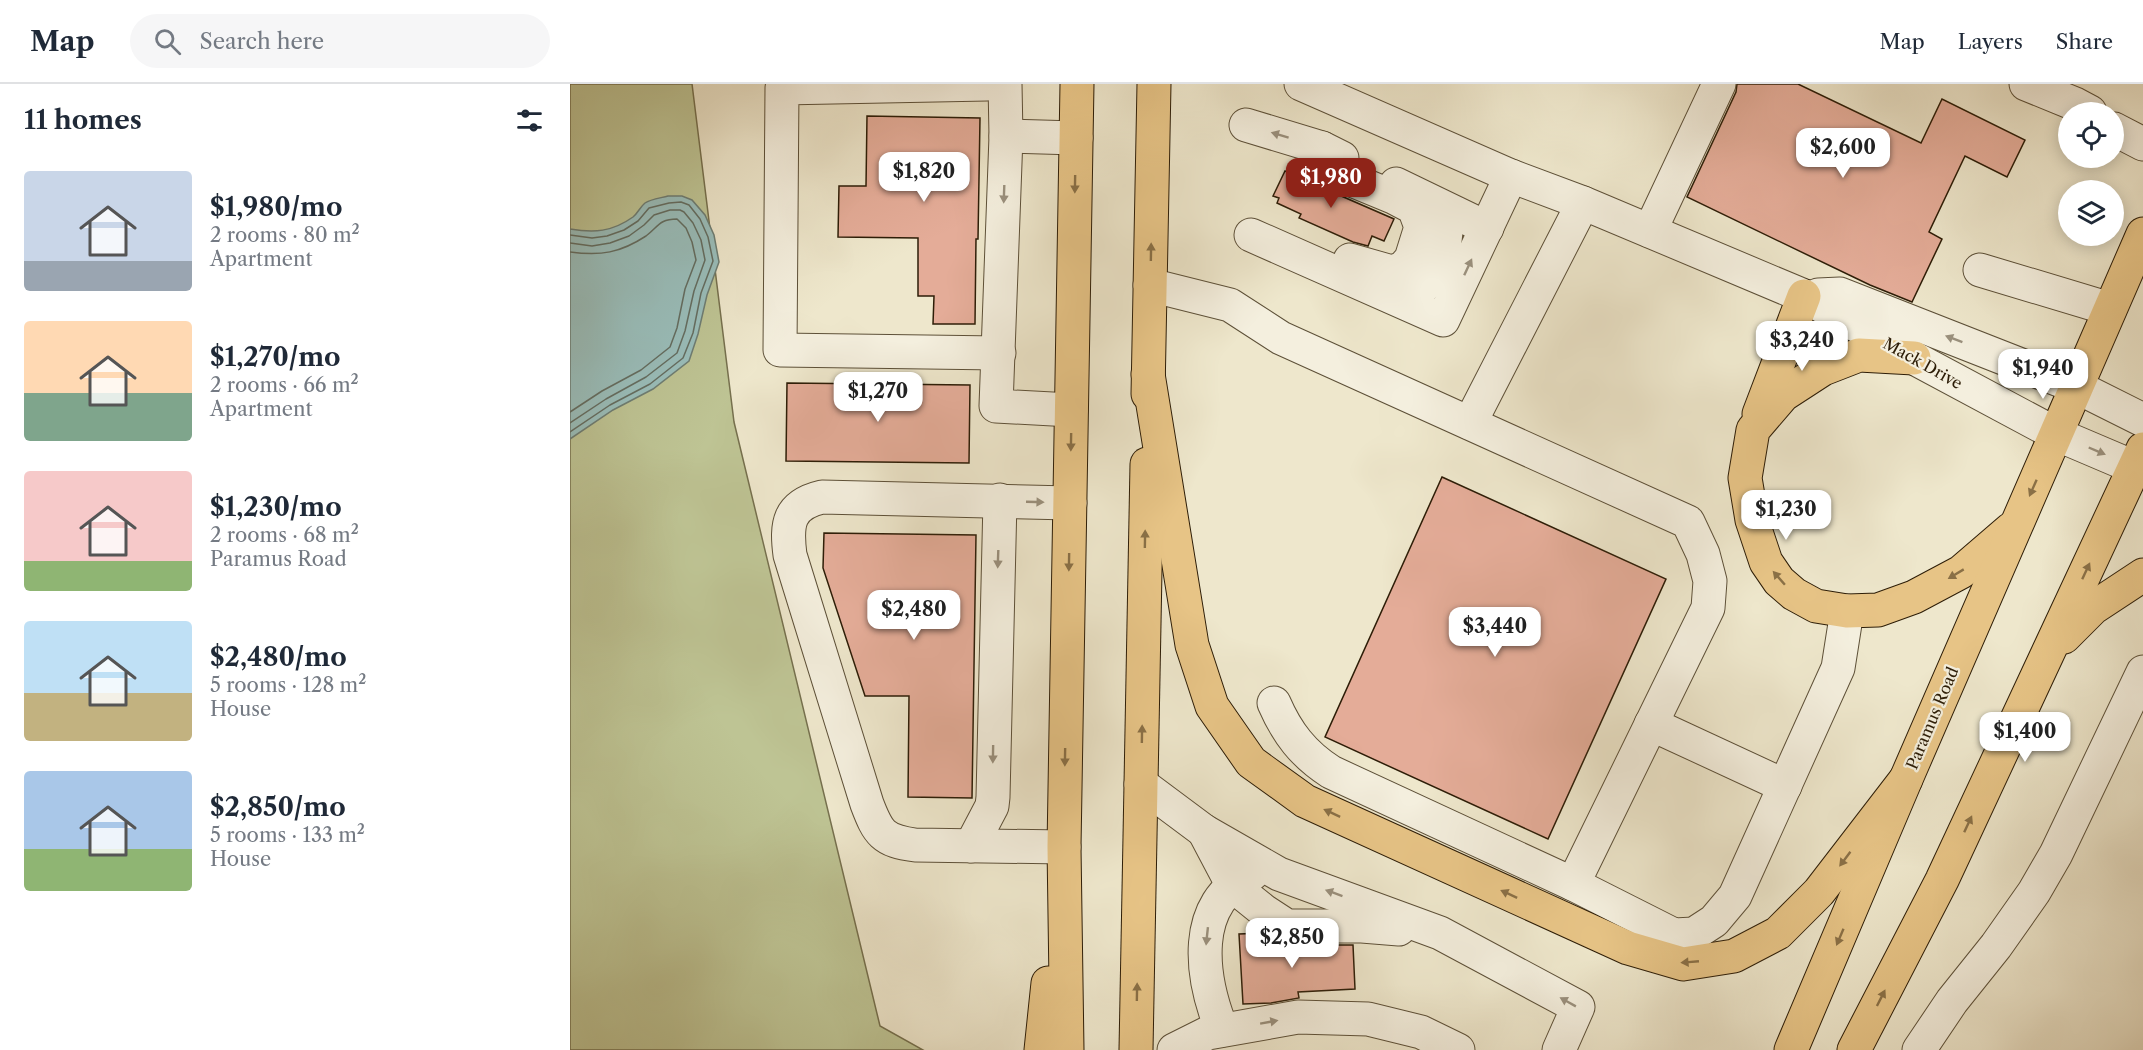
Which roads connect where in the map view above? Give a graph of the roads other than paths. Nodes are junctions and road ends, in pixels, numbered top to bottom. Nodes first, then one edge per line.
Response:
1 (987, 84) edge
2 (1005, 84) edge
3 (1077, 84) edge
4 (1154, 84) edge
5 (1301, 84) edge
6 (1719, 84) edge
7 (2026, 84) edge
8 (2070, 102) edge
9 (1246, 125) dead end
10 (2124, 134) edge
11 (1006, 136) junction
12 (1076, 138) junction
13 (2143, 144) edge
14 (1322, 148) junction
15 (1511, 176) junction
16 (1583, 203) junction
17 (1414, 208) junction
18 (1487, 228) junction
19 (1650, 231) junction
20 (2143, 234) edge
21 (1251, 235) dead end
22 (1296, 255) junction
23 (1980, 270) dead end
24 (1150, 285) junction
25 (1370, 287) junction
26 (1804, 296) junction
27 (2110, 309) junction
28 (999, 352) junction
29 (1914, 358) junction
30 (1148, 374) junction
31 (2077, 387) junction
32 (1071, 410) junction
33 (2143, 420) edge
34 (1470, 423) junction
35 (1753, 430) junction
36 (2056, 434) junction
37 (2140, 463) edge
38 (1000, 500) junction
39 (1070, 503) junction
40 (2017, 524) junction
41 (2143, 575) edge
42 (1847, 611) junction
43 (2046, 656) junction
44 (2143, 672) edge
45 (1274, 703) dead end
46 (1651, 724) junction
47 (1906, 779) junction
48 (1141, 784) junction
49 (1785, 786) junction
50 (1204, 831) junction
51 (971, 846) junction
52 (1064, 847) junction
53 (1272, 869) junction
54 (1573, 884) junction
55 (1233, 886) junction
56 (1440, 933) junction
57 (1222, 1030) junction
58 (1041, 1050) edge
59 (1067, 1050) edge
60 (1136, 1050) edge
61 (1174, 1050) edge
62 (1458, 1050) edge
63 (1559, 1050) edge
64 (1791, 1050) edge
65 (1854, 1050) edge
66 (1919, 1050) edge

1 - 28 lane
2 - 11 lane
3 - 12 main road
24 -> 4 main road
5 - 15 lane, Mack Drive
6 - 19 lane
7 - 8 lane
14 -> 9 lane
10 - 13 lane
11 - 12 lane
11 -> 28 lane
12 -> 32 main road
14 - 17 lane
14 - 18 lane
15 - 16 lane, Mack Drive
15 - 18 lane
16 - 19 lane, Mack Drive
16 - 34 lane
17 - 22 lane
17 - 25 lane
25 -> 18 lane
19 - 26 lane, Mack Drive
20 - 27 main road, Paramus Road
21 - 22 lane
22 - 25 lane
23 - 27 lane
24 - 30 main road
24 - 34 lane
26 - 29 lane, Mack Drive
31 -> 26 lane
26 - 35 main road
27 - 31 main road, Paramus Road
28 - 32 lane
29 - 35 main road
29 - 36 lane, Mack Drive
47 -> 30 main road
48 -> 30 main road
31 - 33 lane
31 - 36 main road, Paramus Road
32 -> 39 main road
34 - 46 lane
42 -> 35 main road
36 -> 37 lane, Mack Drive
36 -> 40 main road, Paramus Road
43 -> 37 main road
38 -> 39 lane
38 -> 51 lane
38 - 51 lane
39 -> 52 main road
40 -> 42 main road
40 - 47 main road, Paramus Road
41 - 43 main road
42 - 49 lane
65 -> 43 main road
44 - 66 lane
45 - 54 lane
46 - 49 lane
46 - 54 lane
47 -> 64 main road, Paramus Road
48 - 50 lane
60 -> 48 main road
49 - 54 lane
50 - 53 lane
50 - 55 lane
51 - 52 lane
52 - 58 main road
52 - 59 main road
53 - 55 lane
56 -> 53 lane
55 - 56 lane
55 -> 57 lane
63 -> 56 lane
57 - 61 lane
57 -> 62 lane

